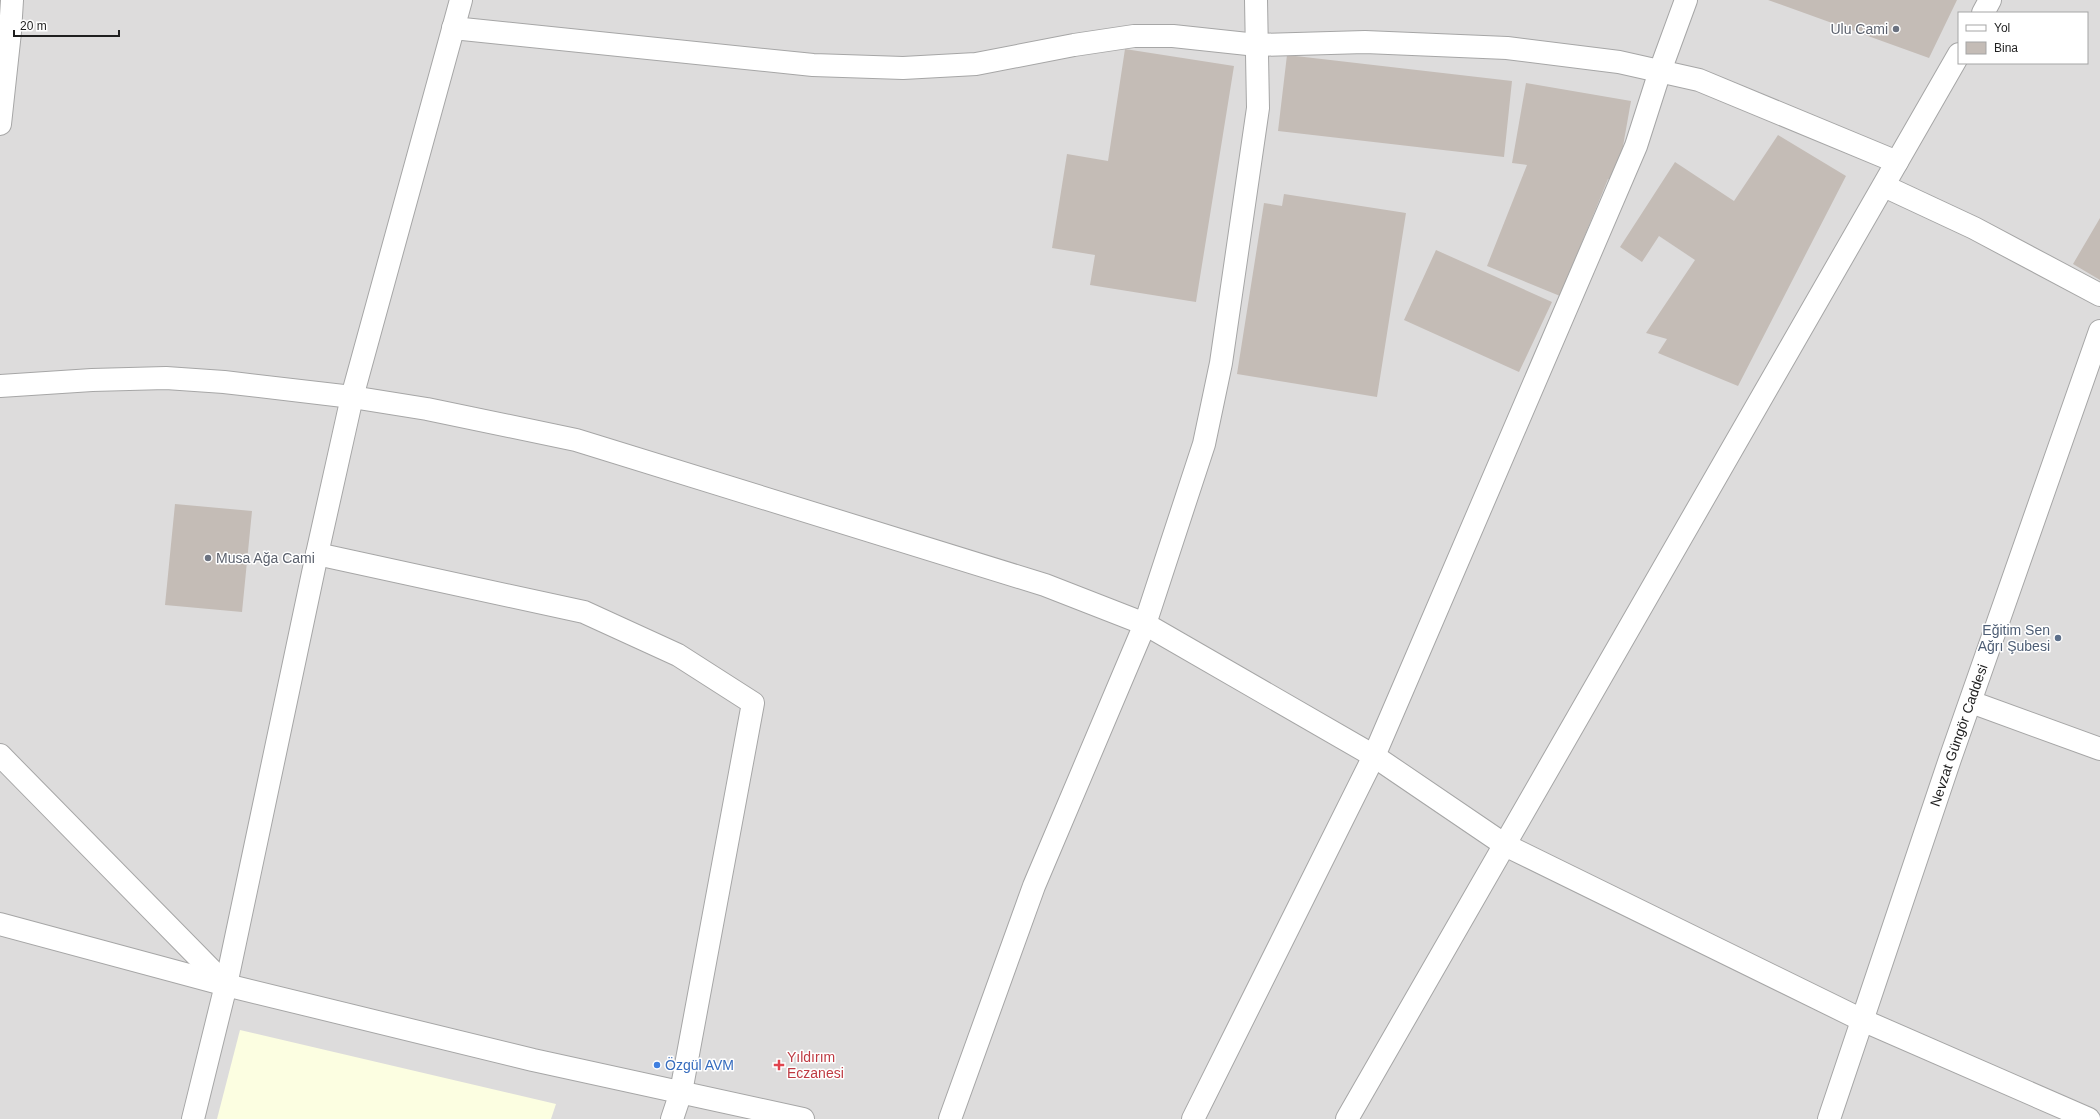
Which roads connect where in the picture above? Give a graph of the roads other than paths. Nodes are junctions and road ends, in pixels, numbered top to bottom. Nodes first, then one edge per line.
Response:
1 (12, 0) edge
2 (461, 0) edge
3 (1256, 0) edge
4 (1686, 0) edge
5 (1990, 0) edge
6 (1984, 12) edge
7 (453, 28) junction
8 (1257, 44) junction
9 (1958, 56) edge
10 (1660, 71) junction
11 (0, 124) edge
12 (1897, 162) junction
13 (1884, 186) junction
14 (2100, 295) edge
15 (2100, 331) edge
16 (0, 386) edge
17 (352, 397) junction
18 (317, 554) junction
19 (1145, 624) junction
20 (1970, 702) junction
21 (2100, 749) edge
22 (0, 755) edge
23 (1374, 756) junction
24 (1505, 844) junction
25 (0, 924) edge
26 (226, 985) junction
27 (1862, 1020) junction
28 (681, 1092) junction
29 (193, 1119) edge
30 (672, 1119) edge
31 (803, 1119) edge
32 (950, 1119) edge
33 (1193, 1119) edge
34 (1347, 1119) edge
35 (1829, 1119) edge
36 (2090, 1119) edge

1 - 11 street
2 - 7 street
3 - 8 street
4 - 10 street
5 - 6 street
7 - 8 street
7 - 17 street
8 - 10 street
8 - 19 street
9 - 12 street
10 - 12 street
10 - 23 street
12 - 13 street
13 - 14 street
13 - 24 street
15 - 20 street, Nevzat Güngör Caddesi
16 - 17 street
17 - 18 street
17 - 19 street
18 - 26 street
18 - 28 street
19 - 23 street
19 - 32 street
20 - 21 street
20 - 27 street, Nevzat Güngör Caddesi
22 - 26 street
23 - 24 street
23 - 33 street
24 - 27 street
24 - 34 street
25 - 26 street
26 - 28 street
26 - 29 street
27 - 35 street, Nevzat Güngör Caddesi
27 - 36 street
28 - 30 street
28 - 31 street

